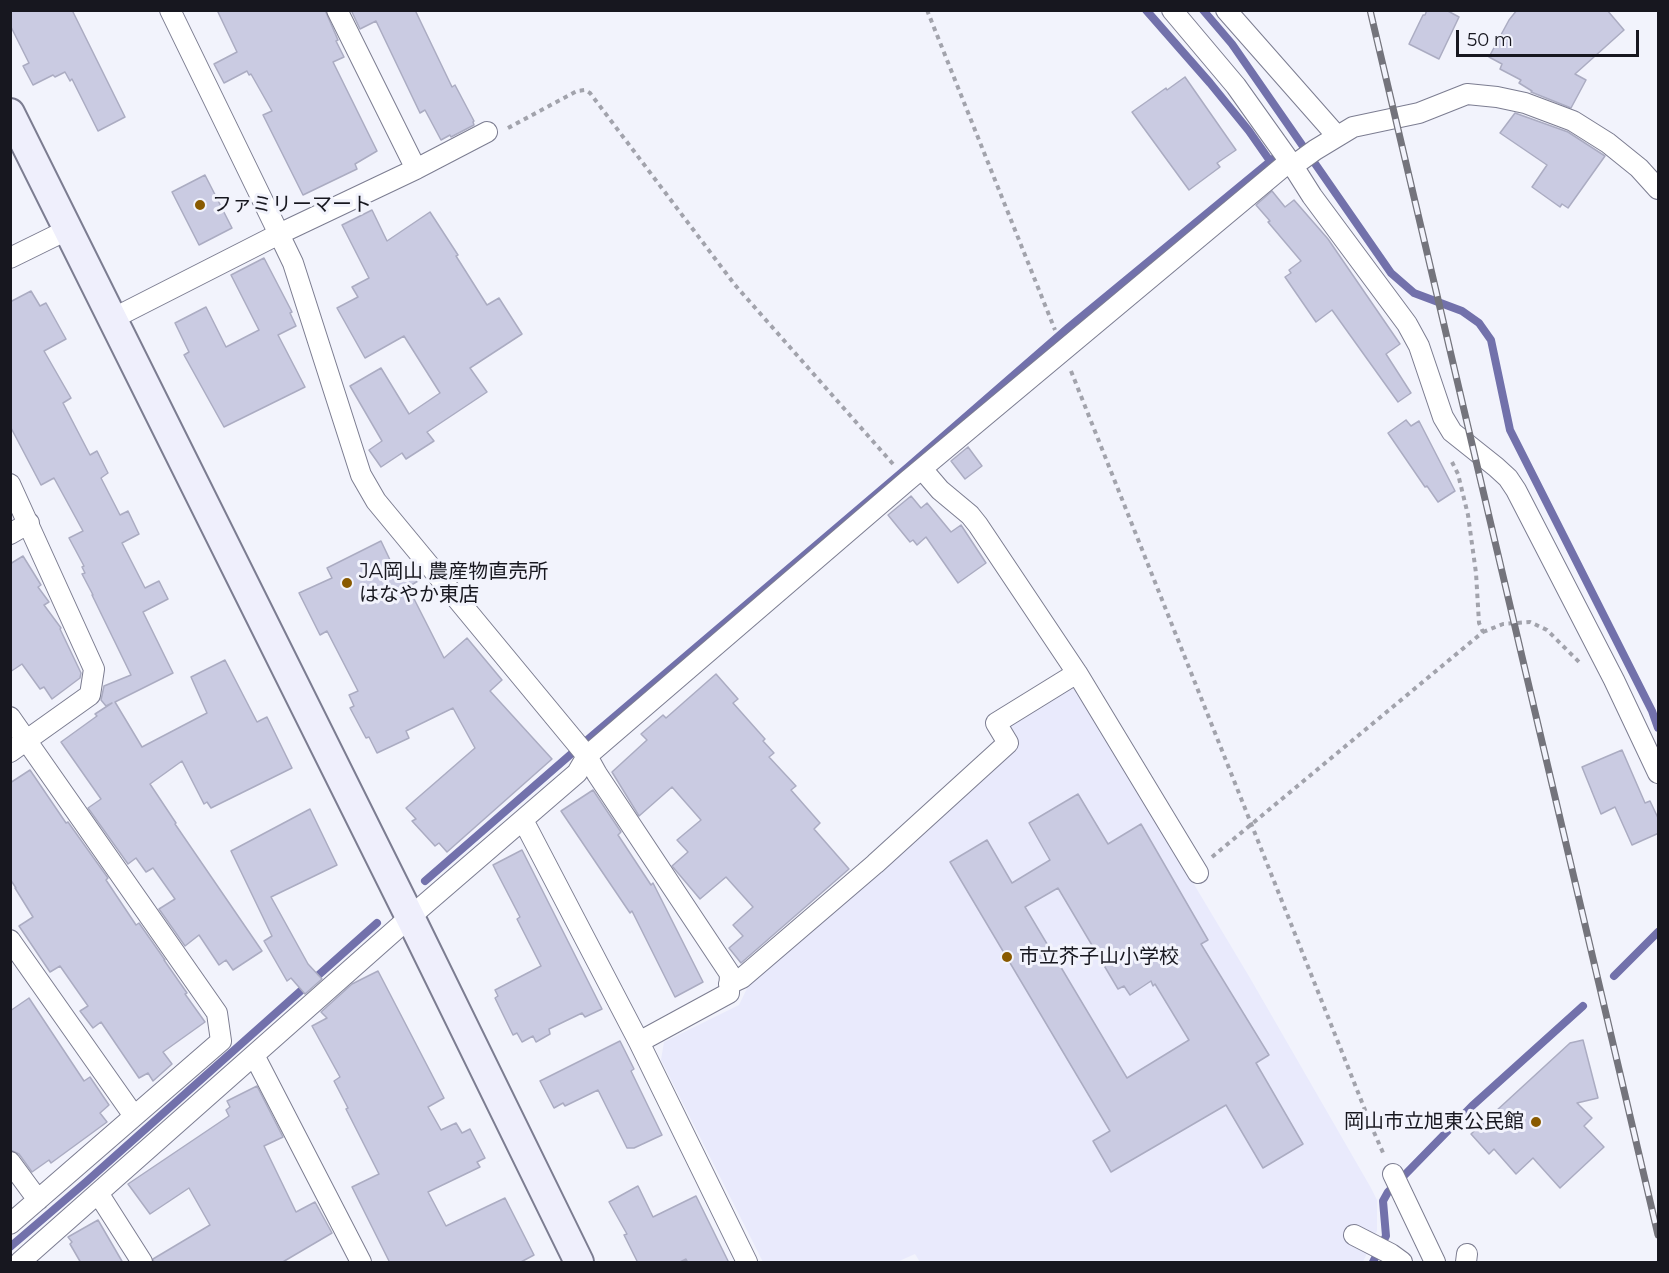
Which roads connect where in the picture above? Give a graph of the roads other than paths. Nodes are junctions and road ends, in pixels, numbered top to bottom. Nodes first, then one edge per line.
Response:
1 (170, 10) edge
2 (337, 10) edge
3 (1172, 10) edge
4 (1226, 10) edge
5 (10, 113) edge
6 (487, 132) road end
7 (1337, 136) junction
8 (1300, 159) junction
9 (416, 169) junction
10 (1659, 189) edge
11 (69, 229) junction
12 (279, 234) junction
13 (10, 258) edge
14 (112, 318) junction
15 (922, 469) junction
16 (10, 484) edge
17 (29, 523) junction
18 (10, 534) edge
19 (1077, 673) junction
20 (10, 717) edge
21 (27, 741) junction
22 (582, 749) junction
23 (10, 752) edge
24 (1659, 773) edge
25 (524, 820) junction
26 (1196, 869) road end
27 (410, 917) junction
28 (10, 940) edge
29 (729, 984) junction
30 (639, 1042) junction
31 (254, 1055) junction
32 (134, 1116) junction
33 (10, 1162) edge
34 (1397, 1182) road end
35 (98, 1193) junction
36 (38, 1200) junction
37 (10, 1224) edge
38 (1362, 1240) dead end
39 (1396, 1258) edge
40 (20, 1263) edge
41 (142, 1263) edge
42 (361, 1263) edge
43 (579, 1263) edge
44 (747, 1263) edge
45 (1435, 1263) edge

1 - 12 street
2 - 9 street
3 - 8 street
4 - 7 street
5 - 11 street
6 - 9 street
7 - 8 street
7 - 10 street
8 - 15 street
8 - 24 street
9 - 12 street
11 - 13 street
11 - 14 street
12 - 14 street
12 - 22 street
14 - 27 street
15 - 19 street
15 - 22 street
16 - 17 street
17 - 18 street
17 - 21 street
19 - 26 street
19 - 29 street
20 - 21 street
21 - 23 street
21 - 32 street
22 - 25 street
22 - 29 street
25 - 27 street
25 - 30 street
27 - 31 street
27 - 43 street
28 - 32 street
29 - 30 street
30 - 44 street
31 - 35 street
31 - 42 street
32 - 36 street
33 - 36 street
34 - 45 street
35 - 40 street
35 - 41 street
36 - 37 street
38 - 39 street

